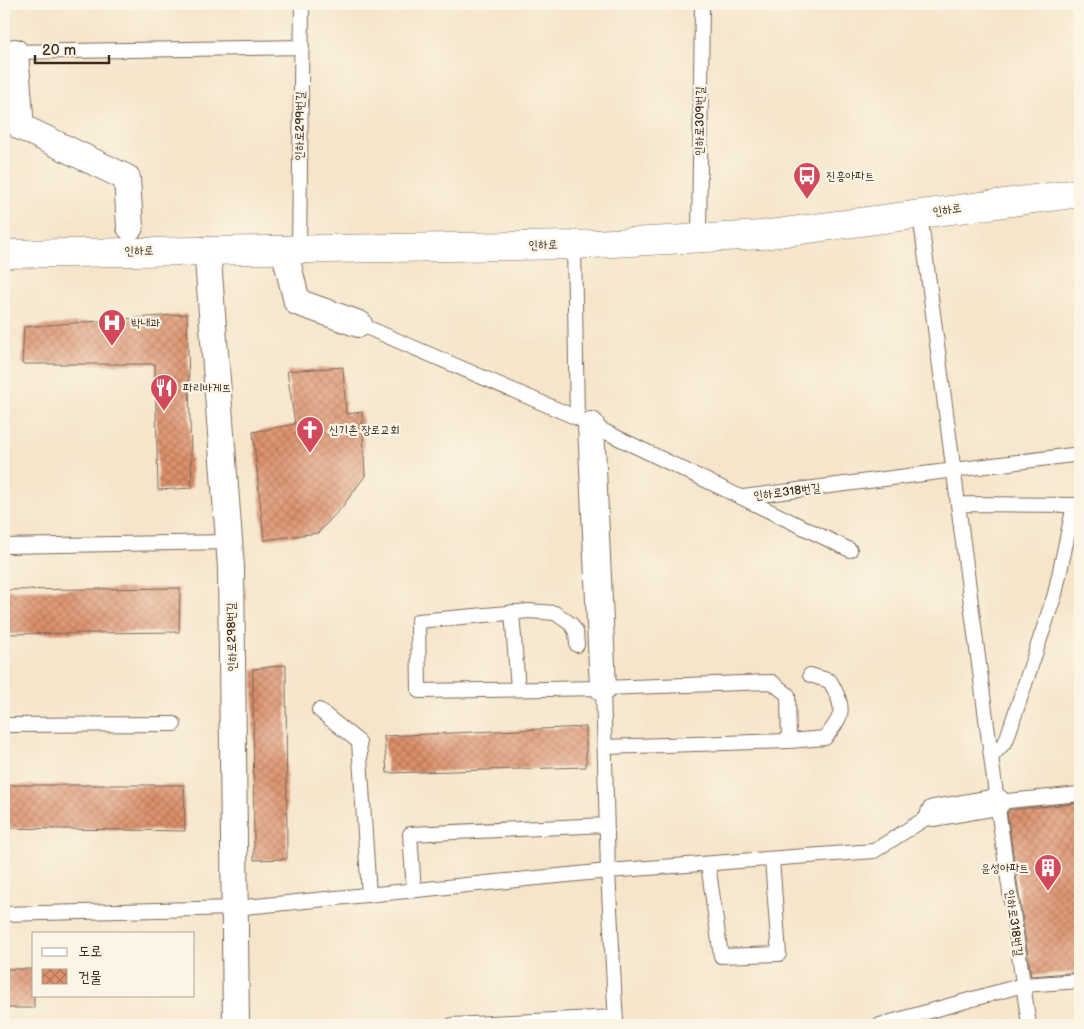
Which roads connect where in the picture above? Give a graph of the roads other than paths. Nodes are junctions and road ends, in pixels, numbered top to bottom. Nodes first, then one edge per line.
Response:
1 (302, 4) edge
2 (702, 4) edge
3 (302, 47) junction
4 (10, 52) edge
5 (1080, 193) edge
6 (920, 214) junction
7 (130, 227) dead end
8 (699, 238) junction
9 (574, 245) junction
10 (291, 248) junction
11 (205, 250) junction
12 (4, 254) edge
13 (359, 324) joint
14 (584, 422) junction
15 (1080, 454) edge
16 (954, 470) junction
17 (742, 498) junction
18 (958, 504) junction
19 (1077, 505) edge
20 (229, 542) junction
21 (4, 546) edge
22 (850, 550) dead end
23 (512, 612) junction
24 (576, 645) dead end
25 (810, 675) dead end
26 (603, 688) junction
27 (518, 689) junction
28 (319, 710) dead end
29 (174, 724) dead end
30 (4, 725) edge
31 (789, 741) junction
32 (605, 747) junction
33 (991, 756) junction
34 (1080, 794) edge
35 (997, 802) junction
36 (934, 813) joint
37 (606, 825) junction
38 (772, 859) junction
39 (708, 864) junction
40 (608, 871) junction
41 (414, 890) junction
42 (369, 895) junction
43 (235, 908) junction
44 (4, 914) edge
45 (1080, 981) edge
46 (1024, 985) junction
47 (616, 1021) edge
48 (236, 1025) edge
49 (452, 1025) edge
50 (880, 1025) edge
51 (1029, 1025) edge

1 - 3 lane, 인하로299번길
2 - 8 lane, 인하로309번길
3 - 4 lane
3 - 10 lane, 인하로299번길
4 - 7 street
5 - 6 main road, 인하로
6 - 8 main road, 인하로
6 - 16 lane, 인하로318번길
8 - 9 main road, 인하로
9 - 10 main road, 인하로
9 - 14 lane
10 - 11 main road, 인하로
10 - 13 street
11 - 12 main road, 인하로
11 - 20 street, 인하로298번길
13 - 14 lane, 인하로318번길
14 - 17 lane, 인하로318번길
14 - 26 street
15 - 16 lane, 인하로318번길
16 - 17 lane, 인하로318번길
16 - 18 lane, 인하로318번길
17 - 22 lane
18 - 19 lane
18 - 33 lane, 인하로318번길
19 - 33 lane
20 - 21 lane
20 - 43 street, 인하로298번길
23 - 24 lane
23 - 27 lane
23 - 27 lane
25 - 31 lane
26 - 27 lane
26 - 31 lane
26 - 32 lane
28 - 42 lane
29 - 30 lane
31 - 32 lane
32 - 37 lane
33 - 35 lane, 인하로318번길
34 - 35 lane
35 - 36 street
35 - 46 lane, 인하로318번길
36 - 38 lane
37 - 40 lane
37 - 41 lane
38 - 39 lane
38 - 39 lane
39 - 40 lane
40 - 41 lane
40 - 47 lane
41 - 42 lane
42 - 43 lane
43 - 44 lane
43 - 48 street, 인하로298번길
45 - 46 lane
46 - 50 lane
46 - 51 lane, 인하로318번길
47 - 49 lane

